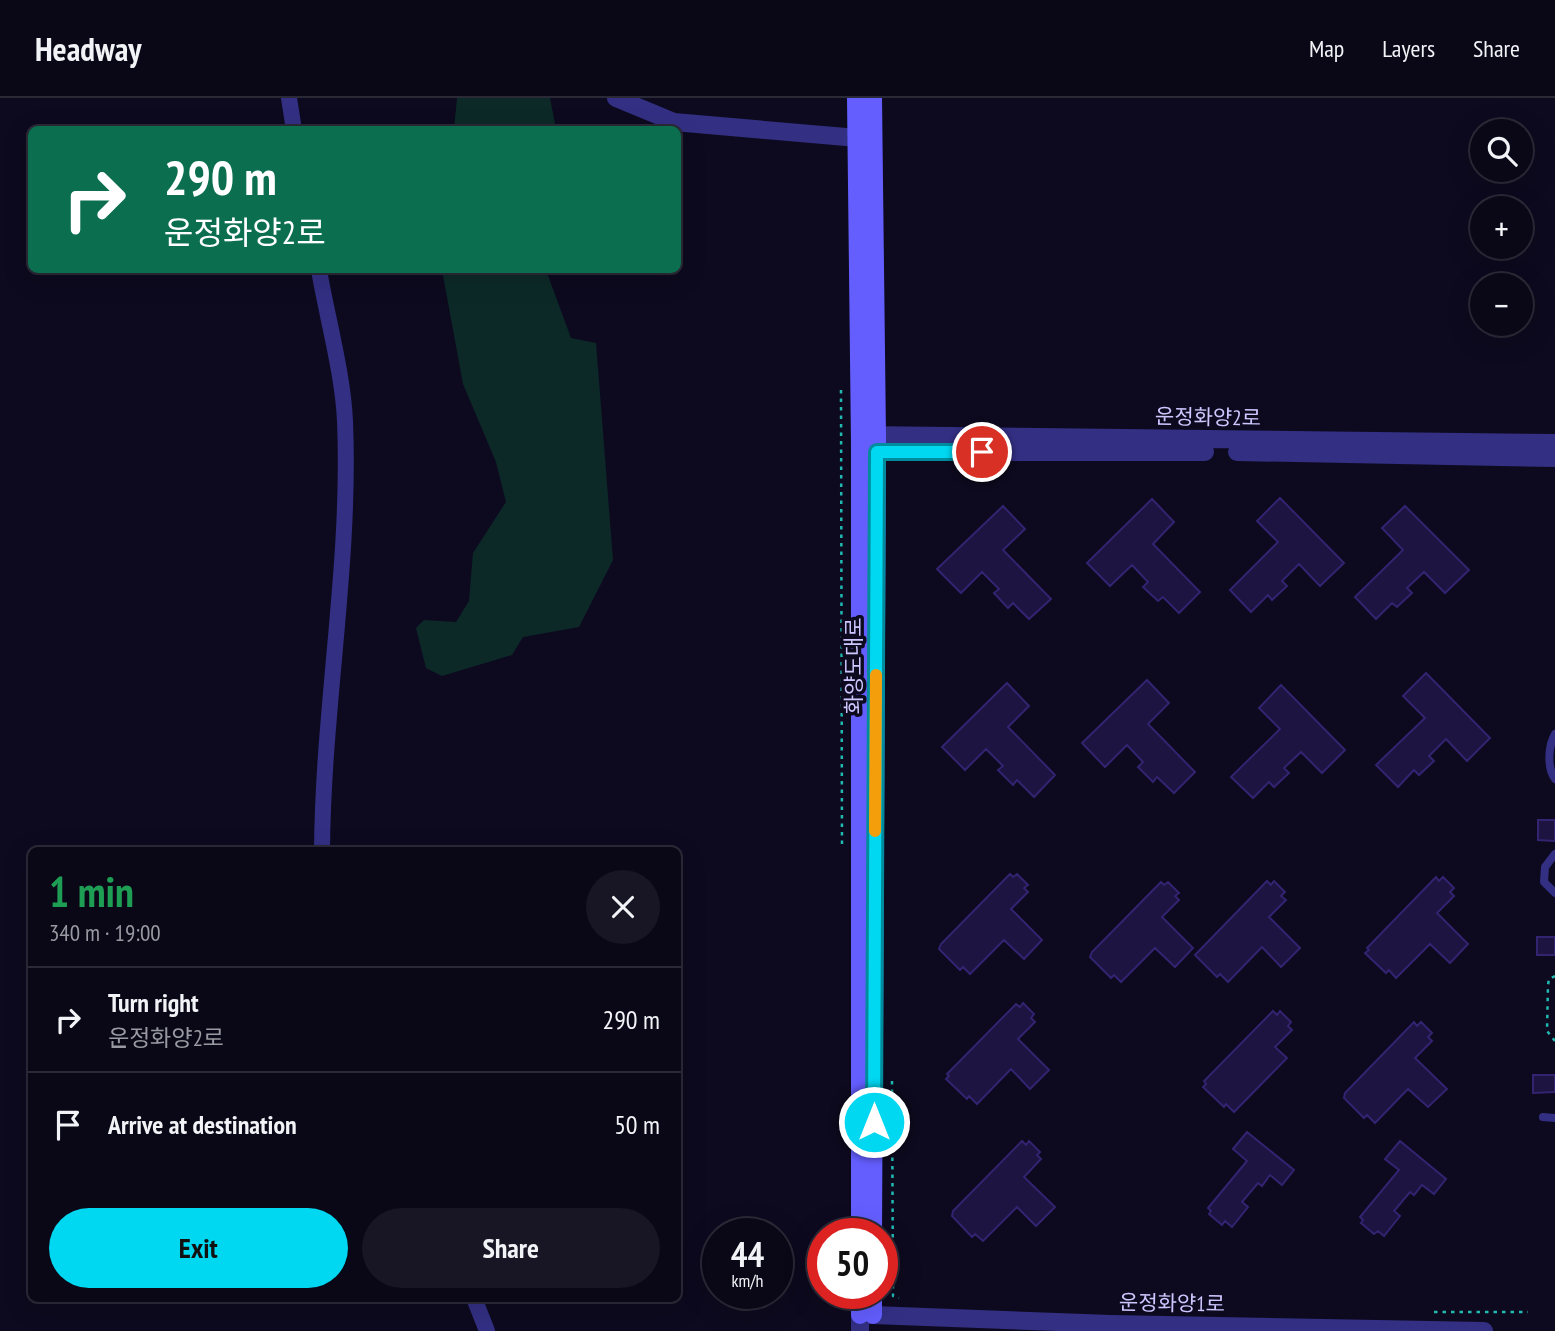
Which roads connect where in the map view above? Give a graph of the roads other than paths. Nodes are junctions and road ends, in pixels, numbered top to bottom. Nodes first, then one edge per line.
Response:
1 (289, 98) edge
2 (615, 98) edge
3 (856, 98) edge
4 (873, 98) edge
5 (293, 126) edge
6 (865, 138) junction
7 (320, 273) edge
8 (1555, 443) edge
9 (868, 444) junction
10 (1555, 458) edge
11 (1555, 734) edge
12 (1555, 779) edge
13 (323, 847) edge
14 (1555, 854) edge
15 (1555, 893) edge
16 (1543, 1117) dead end
17 (1555, 1118) edge
18 (860, 1218) edge
19 (873, 1218) edge
20 (476, 1302) edge
21 (866, 1323) edge
22 (487, 1331) edge
23 (1484, 1331) edge

1 - 5 street
2 - 6 street
3 - 6 main road, 화양도대로
4 - 6 main road, 화양도대로
6 - 9 main road, 화양도대로
7 - 13 street
8 - 9 street, 운정화양2로
9 - 10 street, 운정화양2로
9 - 18 main road, 화양도대로
9 - 19 main road, 화양도대로
11 - 12 lane
14 - 15 lane
16 - 17 lane
20 - 22 street
21 - 23 street, 운정화양1로

